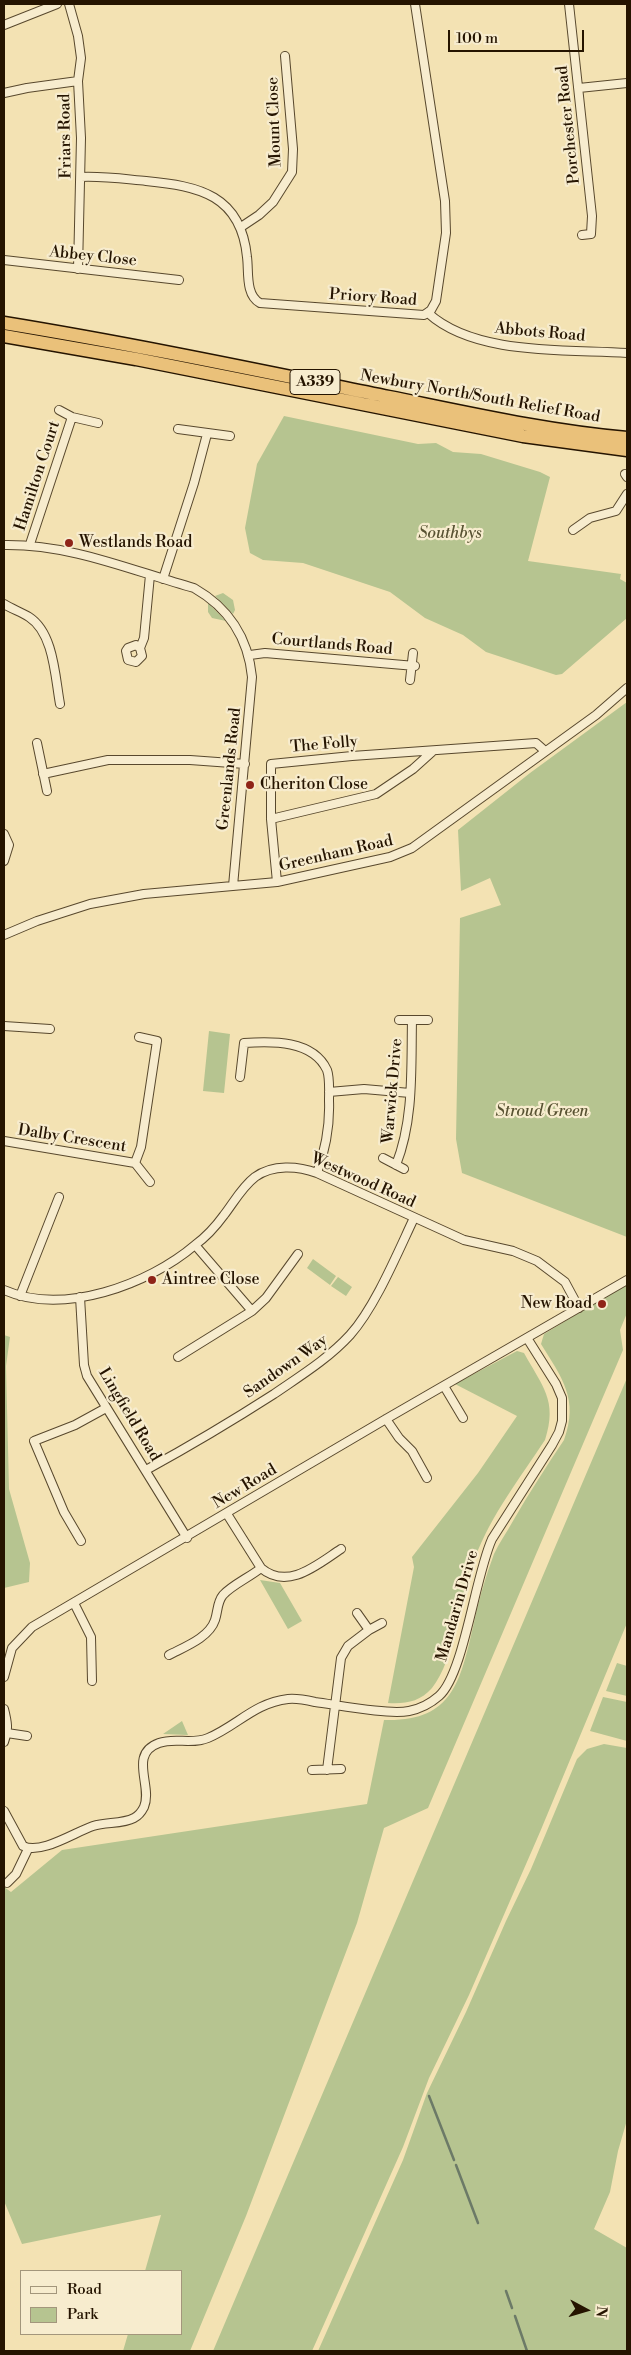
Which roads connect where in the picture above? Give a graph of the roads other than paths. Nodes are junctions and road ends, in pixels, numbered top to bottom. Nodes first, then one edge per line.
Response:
1 (57, 4) edge
2 (68, 4) edge
3 (415, 4) edge
4 (569, 4) edge
5 (4, 25) edge
6 (285, 56) dead end
7 (78, 81) junction
8 (627, 83) edge
9 (579, 88) junction
10 (4, 93) edge
11 (81, 177) junction
12 (241, 227) junction
13 (582, 235) dead end
14 (4, 260) edge
15 (78, 269) junction
16 (179, 280) dead end
17 (428, 313) junction
18 (4, 323) edge
19 (4, 336) edge
20 (627, 353) edge
21 (59, 410) dead end
22 (72, 417) junction
23 (98, 423) dead end
24 (178, 429) dead end
25 (207, 434) junction
26 (230, 436) dead end
27 (627, 438) edge
28 (627, 450) edge
29 (627, 494) edge
30 (573, 530) dead end
31 (30, 544) junction
32 (4, 545) edge
33 (150, 576) junction
34 (163, 579) junction
35 (4, 604) edge
36 (140, 648) dead end
37 (413, 653) dead end
38 (250, 655) junction
39 (413, 666) junction
40 (410, 680) dead end
41 (627, 688) edge
42 (60, 704) dead end
43 (37, 743) dead end
44 (433, 751) junction
45 (546, 751) junction
46 (245, 764) junction
47 (43, 774) junction
48 (47, 791) dead end
49 (271, 819) junction
50 (4, 834) edge
51 (4, 861) edge
52 (277, 882) junction
53 (233, 886) junction
54 (4, 935) edge
55 (399, 1020) dead end
56 (412, 1020) junction
57 (428, 1020) dead end
58 (4, 1026) edge
59 (50, 1029) dead end
60 (139, 1037) dead end
61 (240, 1077) dead end
62 (329, 1092) junction
63 (410, 1093) junction
64 (4, 1141) edge
65 (383, 1158) dead end
66 (135, 1163) junction
67 (396, 1165) junction
68 (404, 1169) dead end
69 (318, 1173) junction
70 (150, 1182) dead end
71 (59, 1197) dead end
72 (414, 1218) junction
73 (195, 1245) junction
74 (298, 1254) dead end
75 (627, 1280) edge
76 (4, 1290) edge
77 (20, 1296) junction
78 (80, 1297) junction
79 (579, 1308) junction
80 (252, 1311) junction
81 (527, 1338) junction
82 (178, 1357) dead end
83 (444, 1386) junction
84 (106, 1408) junction
85 (463, 1418) dead end
86 (386, 1419) junction
87 (29, 1434) dead end
88 (34, 1441) junction
89 (146, 1470) junction
90 (427, 1478) dead end
91 (227, 1514) junction
92 (187, 1538) junction
93 (81, 1541) dead end
94 (341, 1549) dead end
95 (262, 1568) junction
96 (74, 1603) junction
97 (357, 1613) dead end
98 (382, 1623) dead end
99 (369, 1630) junction
100 (169, 1655) dead end
101 (4, 1677) edge
102 (92, 1681) dead end
103 (334, 1704) junction
104 (4, 1709) edge
105 (7, 1733) junction
106 (27, 1736) dead end
107 (4, 1742) edge
108 (341, 1769) dead end
109 (312, 1770) dead end
110 (326, 1770) junction
111 (4, 1811) edge
112 (28, 1849) junction
113 (8, 1883) dead end

1 - 5 street
2 - 7 street, Friars Road
3 - 17 street, Priory Road
4 - 9 street, Porchester Road
6 - 12 street, Mount Close
7 - 10 street
7 - 11 street, Friars Road
8 - 9 street
9 - 13 street, Porchester Road
11 - 12 street, Priory Road
11 - 15 street, Friars Road
12 - 17 street, Priory Road
14 - 15 street, Abbey Close
15 - 16 street, Abbey Close
17 - 20 street, Abbots Road
18 - 27 highway, Newbury North/South Relief Road / A339
19 - 28 highway, Newbury North/South Relief Road / A339
21 - 22 street, Hamilton Court
22 - 23 street, Hamilton Court
22 - 31 street, Hamilton Court
24 - 25 street
25 - 26 street
25 - 34 street
29 - 30 street
31 - 32 street
31 - 33 street
33 - 34 street
33 - 36 street
34 - 38 street
35 - 42 street
37 - 39 street, Courtlands Road
38 - 39 street, Courtlands Road
38 - 46 street, Greenlands Road
39 - 40 street, Courtlands Road
41 - 45 street, Greenham Road
43 - 47 street
44 - 45 street, The Folly
44 - 49 street
44 - 49 street, The Folly
45 - 52 street, Greenham Road
46 - 47 street
46 - 53 street, Greenlands Road
47 - 48 street
49 - 52 street, The Folly
50 - 51 street
52 - 53 street, Greenham Road
53 - 54 street, Greenham Road
55 - 56 street, Warwick Drive
56 - 57 street, Warwick Drive
56 - 63 street, Warwick Drive
58 - 59 street
60 - 66 street, Dalby Crescent
61 - 62 street
62 - 63 street
62 - 69 street
63 - 67 street, Warwick Drive
64 - 66 street, Dalby Crescent
65 - 67 street, Warwick Drive
66 - 70 street, Dalby Crescent
67 - 68 street, Warwick Drive
69 - 72 street, Westwood Road
69 - 73 street, Westwood Road
71 - 77 street
72 - 79 street, Westwood Road
72 - 89 street, Sandown Way
73 - 78 street, Westwood Road
73 - 80 street
74 - 80 street
75 - 79 street, New Road
76 - 77 street, Westwood Road
77 - 78 street, Westwood Road
78 - 84 street, Lingfield Road
79 - 81 street, New Road
80 - 82 street
81 - 83 street, New Road
81 - 103 street, Mandarin Drive
83 - 85 street
83 - 86 street, New Road
84 - 88 street
84 - 89 street, Lingfield Road
86 - 90 street
86 - 91 street, New Road
87 - 88 street
88 - 93 street
89 - 92 street, Lingfield Road
91 - 92 street, New Road
91 - 95 street
92 - 96 street, New Road
94 - 95 street
95 - 100 street
96 - 101 street, New Road
96 - 102 street
97 - 99 street
98 - 99 street
99 - 103 street
103 - 110 street
103 - 112 street, Mandarin Drive
104 - 105 street
105 - 106 street
105 - 107 street
108 - 110 street
109 - 110 street
111 - 112 street
112 - 113 street

